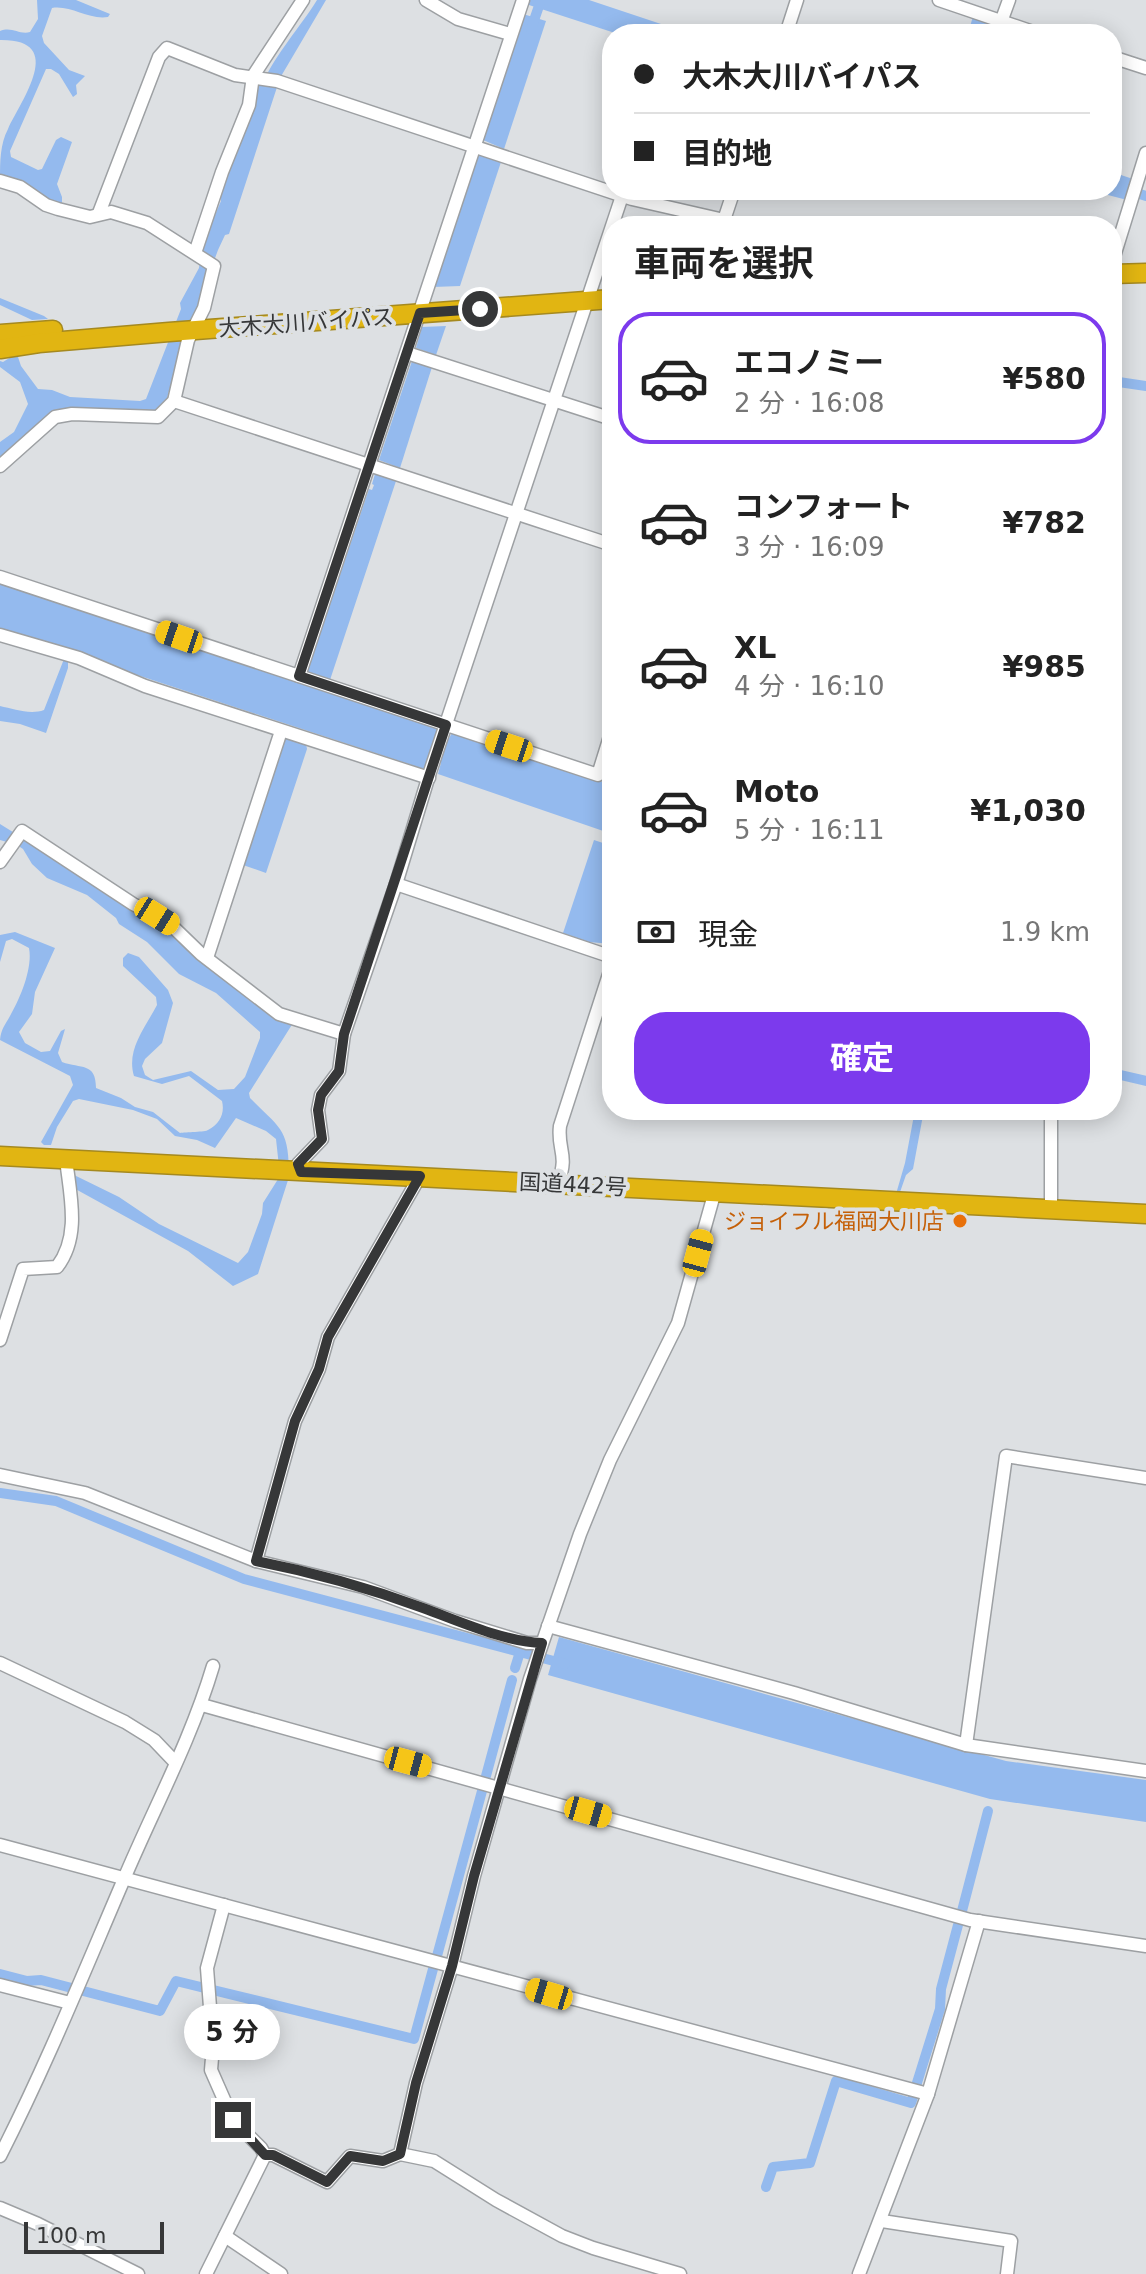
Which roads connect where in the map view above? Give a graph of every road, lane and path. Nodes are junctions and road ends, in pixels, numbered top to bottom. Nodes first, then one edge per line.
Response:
1 (303, 0) edge
2 (426, 0) edge
3 (523, 0) edge
4 (797, 0) edge
5 (939, 0) edge
6 (1009, 0) edge
7 (1001, 22) junction
8 (789, 24) edge
9 (1007, 24) edge
10 (510, 34) junction
11 (1122, 60) edge
12 (1146, 68) edge
13 (265, 78) junction
14 (475, 146) junction
15 (1146, 153) edge
16 (0, 181) edge
17 (602, 189) edge
18 (637, 200) edge
19 (99, 213) junction
20 (697, 216) edge
21 (1122, 251) edge
22 (197, 254) junction
23 (602, 255) edge
24 (1146, 273) edge
25 (1122, 275) edge
26 (1122, 276) edge
27 (1146, 282) edge
28 (602, 292) edge
29 (588, 296) junction
30 (602, 298) edge
31 (422, 308) junction
32 (194, 326) junction
33 (6, 341) edge
34 (407, 353) junction
35 (174, 401) junction
36 (554, 401) junction
37 (602, 416) edge
38 (370, 465) junction
39 (0, 466) edge
40 (517, 514) junction
41 (602, 542) edge
42 (0, 577) edge
43 (0, 635) edge
44 (299, 676) junction
45 (446, 728) junction
46 (281, 731) junction
47 (602, 762) edge
48 (430, 775) junction
49 (0, 862) edge
50 (396, 884) junction
51 (602, 954) edge
52 (207, 958) junction
53 (602, 996) edge
54 (344, 1034) junction
55 (1051, 1120) edge
56 (0, 1156) edge
57 (66, 1159) junction
58 (295, 1172) junction
59 (420, 1176) junction
60 (558, 1183) junction
61 (715, 1191) junction
62 (1051, 1209) junction
63 (1146, 1214) edge
64 (0, 1340) edge
65 (0, 1475) edge
66 (1146, 1478) edge
67 (256, 1561) junction
68 (548, 1626) junction
69 (542, 1645) junction
70 (0, 1663) edge
71 (213, 1666) dead end
72 (202, 1705) junction
73 (966, 1745) junction
74 (175, 1762) junction
75 (1146, 1771) edge
76 (500, 1787) junction
77 (0, 1845) edge
78 (124, 1878) junction
79 (224, 1905) junction
80 (979, 1921) junction
81 (1146, 1946) edge
82 (452, 1966) junction
83 (0, 1985) edge
84 (72, 2000) junction
85 (928, 2094) junction
86 (400, 2154) junction
87 (265, 2155) junction
88 (0, 2156) edge
89 (0, 2208) edge
90 (882, 2221) junction
91 (225, 2236) junction
92 (138, 2274) edge
93 (206, 2274) edge
94 (281, 2274) edge
95 (680, 2274) edge
96 (859, 2274) edge
97 (1007, 2274) edge

1 - 13 street
2 - 10 street
3 - 10 street
4 - 8 street
5 - 7 street
6 - 7 street
7 - 9 street
10 - 14 street
11 - 12 street
13 - 14 street
13 - 19 street
13 - 22 street
14 - 17 street
14 - 31 street
15 - 21 street
16 - 19 street
18 - 20 street
19 - 22 street
22 - 32 street
23 - 29 street
24 - 25 highway
26 - 27 highway
28 - 29 highway, 大木大川バイパス
29 - 30 highway, 大木大川バイパス
29 - 31 highway, 大木大川バイパス
29 - 36 street
31 - 32 highway, 大木大川バイパス
31 - 34 street
32 - 33 highway, 大木大川バイパス
32 - 35 street
34 - 36 street
34 - 38 street
35 - 38 street
35 - 39 street
36 - 37 street
36 - 40 street
38 - 40 street
38 - 44 street
40 - 41 street
40 - 45 street
42 - 44 street
43 - 46 street
44 - 45 street
45 - 47 street
45 - 48 street
46 - 48 street
46 - 52 street
48 - 50 street
49 - 52 street
50 - 51 street
50 - 54 street
52 - 54 street
53 - 60 street
54 - 58 street
55 - 62 street
56 - 57 highway, 国道442号
57 - 58 highway, 国道442号
57 - 64 street
58 - 59 highway, 国道442号
59 - 60 highway, 国道442号
59 - 67 street
60 - 61 highway, 国道442号
61 - 62 highway, 国道442号
61 - 68 street
62 - 63 highway, 国道442号
65 - 67 street
66 - 73 street
67 - 69 street
68 - 69 street
68 - 73 street
69 - 76 street
70 - 74 street
71 - 72 street
72 - 74 street
72 - 76 street
73 - 75 street
74 - 78 street
76 - 80 street
76 - 82 street
77 - 78 street
78 - 79 street
78 - 84 street
79 - 82 street
79 - 87 street
80 - 81 street
80 - 85 street
82 - 85 street
82 - 86 street
83 - 84 street
84 - 88 street
85 - 90 street
86 - 87 street
86 - 95 street
87 - 91 street
89 - 92 street
90 - 96 street
90 - 97 street
91 - 93 street
91 - 94 street

